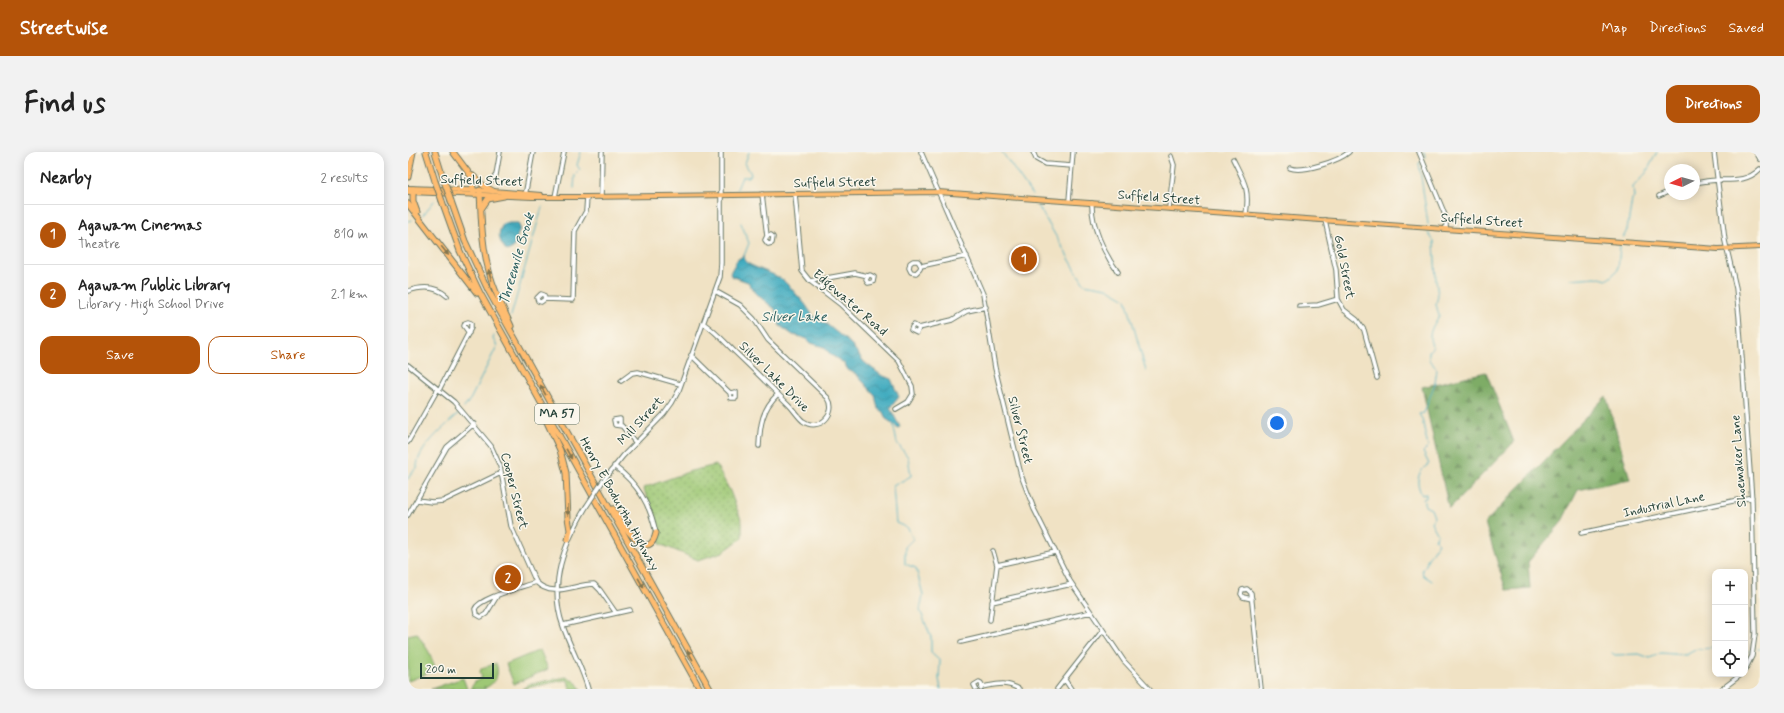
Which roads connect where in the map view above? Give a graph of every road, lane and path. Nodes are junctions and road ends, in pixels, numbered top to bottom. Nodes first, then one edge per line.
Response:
1 (413, 152) edge
2 (426, 152) edge
3 (435, 152) edge
4 (454, 152) edge
5 (500, 152) edge
6 (533, 152) edge
7 (564, 152) edge
8 (602, 152) edge
9 (720, 152) edge
10 (921, 152) edge
11 (1033, 152) edge
12 (1073, 152) edge
13 (1349, 152) edge
14 (1420, 152) edge
15 (1714, 152) edge
16 (1756, 152) edge
17 (1171, 156) dead end
18 (1760, 158) edge
19 (1233, 159) dead end
20 (1072, 166) junction
21 (1290, 168) dead end
22 (1760, 169) edge
23 (468, 170) junction
24 (408, 175) edge
25 (1718, 180) junction
26 (491, 181) dead end
27 (1700, 182) edge
28 (410, 190) edge
29 (494, 191) junction
30 (477, 192) junction
31 (938, 192) junction
32 (762, 194) junction
33 (795, 194) junction
34 (1664, 194) edge
35 (525, 195) junction
36 (504, 196) junction
37 (721, 196) junction
38 (1660, 196) dead end
39 (555, 197) junction
40 (587, 197) junction
41 (601, 197) junction
42 (1069, 201) junction
43 (1092, 203) junction
44 (408, 204) edge
45 (1169, 208) junction
46 (480, 214) junction
47 (1246, 214) junction
48 (420, 220) junction
49 (1325, 220) junction
50 (1446, 229) junction
51 (767, 236) dead end
52 (1760, 247) edge
53 (1726, 249) junction
54 (967, 256) junction
55 (921, 266) dead end
56 (1118, 272) dead end
57 (868, 276) dead end
58 (824, 279) junction
59 (810, 282) junction
60 (820, 290) junction
61 (408, 291) edge
62 (715, 291) junction
63 (448, 296) dead end
64 (545, 299) dead end
65 (1338, 299) junction
66 (1299, 306) dead end
67 (986, 307) junction
68 (703, 323) junction
69 (919, 328) dead end
70 (469, 333) dead end
71 (504, 337) junction
72 (691, 355) junction
73 (527, 362) junction
74 (409, 367) edge
75 (1377, 378) dead end
76 (528, 380) junction
77 (621, 380) dead end
78 (680, 384) junction
79 (438, 389) junction
80 (730, 393) dead end
81 (778, 394) junction
82 (896, 409) dead end
83 (474, 424) junction
84 (620, 425) dead end
85 (408, 442) edge
86 (635, 442) junction
87 (759, 446) dead end
88 (585, 465) junction
89 (614, 466) junction
90 (501, 473) junction
91 (1752, 498) junction
92 (417, 500) junction
93 (408, 515) edge
94 (656, 533) joint
95 (1581, 533) dead end
96 (568, 540) junction
97 (993, 551) dead end
98 (1055, 552) junction
99 (997, 565) junction
100 (536, 582) junction
101 (1072, 584) junction
102 (557, 591) junction
103 (497, 596) junction
104 (1252, 599) dead end
105 (992, 602) junction
106 (630, 610) dead end
107 (1090, 612) junction
108 (616, 613) junction
109 (990, 620) dead end
110 (563, 625) junction
111 (1103, 630) junction
112 (961, 642) dead end
113 (1748, 664) edge
114 (1738, 677) edge
115 (1064, 680) junction
116 (982, 688) edge
117 (588, 689) edge
118 (700, 689) edge
119 (710, 689) edge
120 (976, 689) edge
121 (1019, 689) edge
122 (1057, 689) edge
123 (1071, 689) edge
124 (1150, 689) edge
125 (1261, 689) edge
126 (1722, 689) edge

1 - 24 highway
2 - 71 highway, Henry E Bodurtha Highway / MA 57, bridge
3 - 73 highway, Henry E Bodurtha Highway / MA 57, bridge
4 - 23 highway
5 - 26 street
6 - 35 street
7 - 39 street
8 - 41 street
9 - 37 street, Mill Street
10 - 31 street, Silver Street
11 - 20 street
12 - 20 street
13 - 21 street
14 - 50 street
15 - 25 street, Shoemaker Lane
16 - 18 street
17 - 45 street
19 - 47 street
20 - 42 street
22 - 25 street
23 - 29 highway
23 - 30 highway
25 - 27 street
25 - 53 street, Shoemaker Lane
28 - 30 main road, Suffield Street
28 - 48 highway
29 - 30 main road, Suffield Street
29 - 35 main road, Suffield Street
30 - 36 main road, Suffield Street
30 - 46 highway
31 - 33 main road, Suffield Street
31 - 42 main road, Suffield Street
31 - 54 street, Silver Street
32 - 33 main road, Suffield Street
32 - 37 main road, Suffield Street
32 - 51 street
33 - 59 street, Edgewater Road
34 - 38 street
35 - 36 main road, Suffield Street
35 - 39 main road, Suffield Street
36 - 46 highway
37 - 41 main road, Suffield Street
37 - 62 street, Mill Street
39 - 40 main road, Suffield Street
40 - 41 main road, Suffield Street
40 - 64 street
42 - 43 main road, Suffield Street
43 - 45 main road, Suffield Street
43 - 56 street
44 - 48 highway
45 - 47 main road, Suffield Street
73 -> 46 highway
47 - 49 main road, Suffield Street
48 -> 71 highway
49 - 50 main road, Suffield Street
49 - 65 street, Gold Street
50 - 53 main road, Suffield Street
52 - 53 main road, Suffield Street
53 - 91 street, Shoemaker Lane
54 - 55 street
54 - 67 street, Silver Street
57 - 58 street
58 - 59 street
58 - 60 street
59 - 60 street, Edgewater Road
60 - 82 street, Edgewater Road
61 - 63 street
62 - 68 street, Mill Street
62 - 81 street, Silver Lake Drive
65 - 66 street
65 - 75 street, Gold Street
67 - 69 street
67 - 98 street, Silver Street
68 - 72 street, Mill Street
68 - 81 street, Silver Lake Drive
70 - 79 street
71 - 76 highway, Henry E Bodurtha Highway / MA 57
72 - 78 street, Mill Street
72 - 80 street
88 -> 73 highway, Henry E Bodurtha Highway / MA 57
74 - 79 street, Cooper Street
76 -> 96 highway
76 -> 118 highway, Henry E Bodurtha Highway / MA 57
77 - 78 street
78 - 86 street, Mill Street
79 - 83 street, Cooper Street
79 - 85 street
81 - 87 street
83 - 90 street, Cooper Street
83 - 92 street
84 - 86 street
86 - 89 street, Mill Street
88 - 94 highway
119 -> 88 highway, Henry E Bodurtha Highway / MA 57
89 - 94 street
89 - 96 street, Mill Street, bridge
90 - 92 street
90 - 100 street, Cooper Street
91 - 95 street, Industrial Lane
91 - 113 street, Shoemaker Lane
92 - 93 street
96 - 102 street, Mill Street
97 - 99 street
98 - 99 street
98 - 101 street, Silver Street
99 - 105 street
100 - 102 street
100 - 103 street
101 - 105 street
101 - 107 street, Silver Street
102 - 108 street
102 - 110 street, Mill Street
103 - 103 street
104 - 125 street
105 - 109 street
106 - 108 street
107 - 111 street, Silver Street
107 - 112 street
108 - 110 street
110 - 117 street, Mill Street
111 - 115 street
111 - 124 street, Silver Street
114 - 126 street
115 - 122 street
115 - 123 street
116 - 120 street
116 - 121 street

